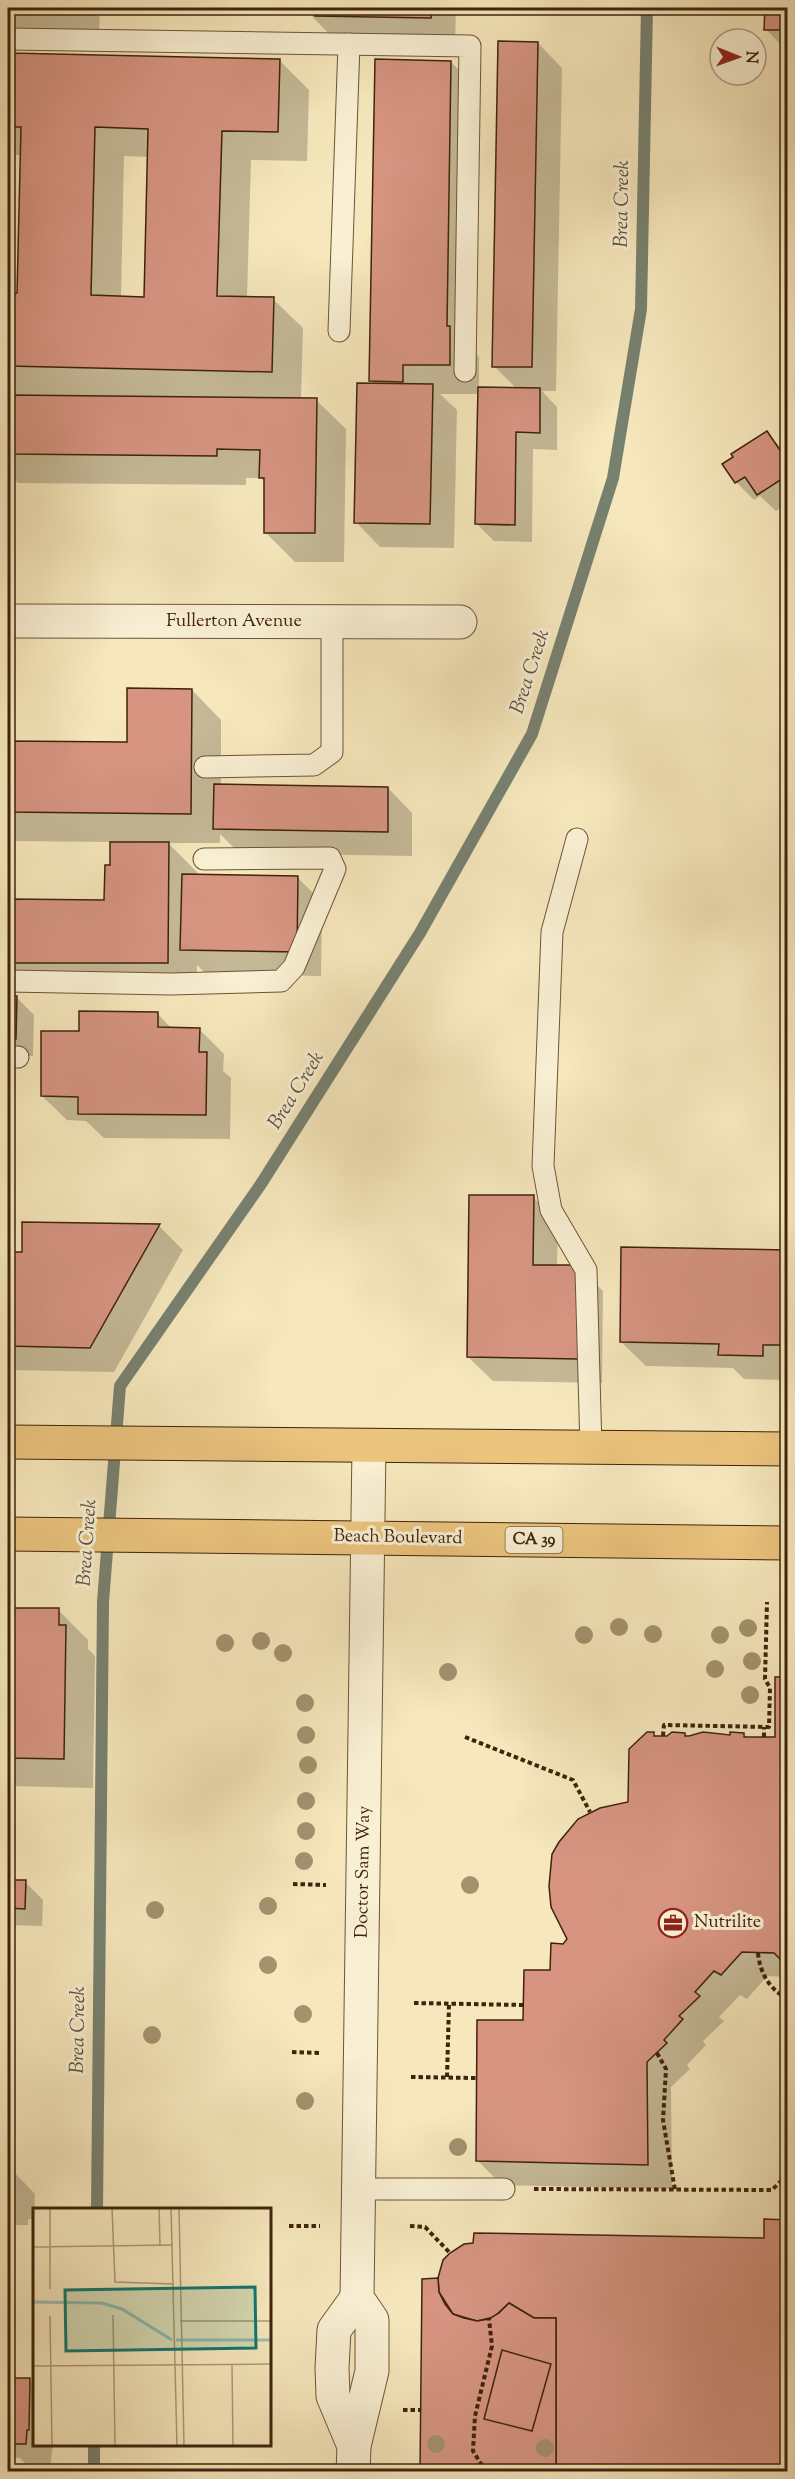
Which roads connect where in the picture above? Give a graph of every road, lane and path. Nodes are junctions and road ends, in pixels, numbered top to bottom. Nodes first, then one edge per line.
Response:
1 (8, 39) edge
2 (350, 44) junction
3 (339, 331) dead end
4 (465, 371) dead end
5 (8, 621) edge
6 (332, 622) junction
7 (460, 622) dead end
8 (205, 767) dead end
9 (577, 839) dead end
10 (204, 860) dead end
11 (8, 981) edge
12 (8, 1442) edge
13 (369, 1446) junction
14 (591, 1448) junction
15 (788, 1449) edge
16 (8, 1534) edge
17 (368, 1538) junction
18 (788, 1543) edge
19 (767, 1602) dead end
20 (764, 1727) junction
21 (663, 1736) dead end
22 (465, 1737) dead end
23 (764, 1737) dead end
24 (590, 1812) dead end
25 (293, 1884) dead end
26 (326, 1885) dead end
27 (758, 1953) dead end
28 (788, 1999) edge
29 (414, 2003) dead end
30 (449, 2004) junction
31 (523, 2005) dead end
32 (292, 2052) dead end
33 (320, 2053) dead end
34 (657, 2053) dead end
35 (411, 2077) dead end
36 (447, 2077) junction
37 (476, 2078) dead end
38 (788, 2174) edge
39 (358, 2189) junction
40 (504, 2189) joint
41 (675, 2190) junction
42 (289, 2226) dead end
43 (321, 2226) dead end
44 (410, 2226) dead end
45 (450, 2253) dead end
46 (489, 2319) dead end
47 (402, 2410) dead end
48 (421, 2410) dead end
49 (354, 2459) edge
50 (486, 2472) edge

1 - 2 lane
2 - 3 lane
2 - 4 lane
5 - 6 street, Fullerton Avenue
6 - 7 street, Fullerton Avenue
6 - 8 lane
9 - 14 lane
10 - 11 lane
12 - 13 main road
13 - 14 main road
13 - 17 street, Doctor Sam Way
14 - 15 main road
16 - 17 main road, Beach Boulevard / CA 39
17 - 18 main road, Beach Boulevard / CA 39
17 - 39 street, Doctor Sam Way
19 - 20 path
20 - 21 path
20 - 23 path
22 - 24 path
25 - 26 path
27 - 28 path
29 - 30 path
30 - 31 path
30 - 36 path
32 - 33 path
34 - 41 path
35 - 36 path
36 - 37 path
38 - 41 path
39 - 40 lane
39 - 49 street, Doctor Sam Way
40 - 41 path
42 - 43 path
44 - 45 path
46 - 50 path
47 - 48 path

